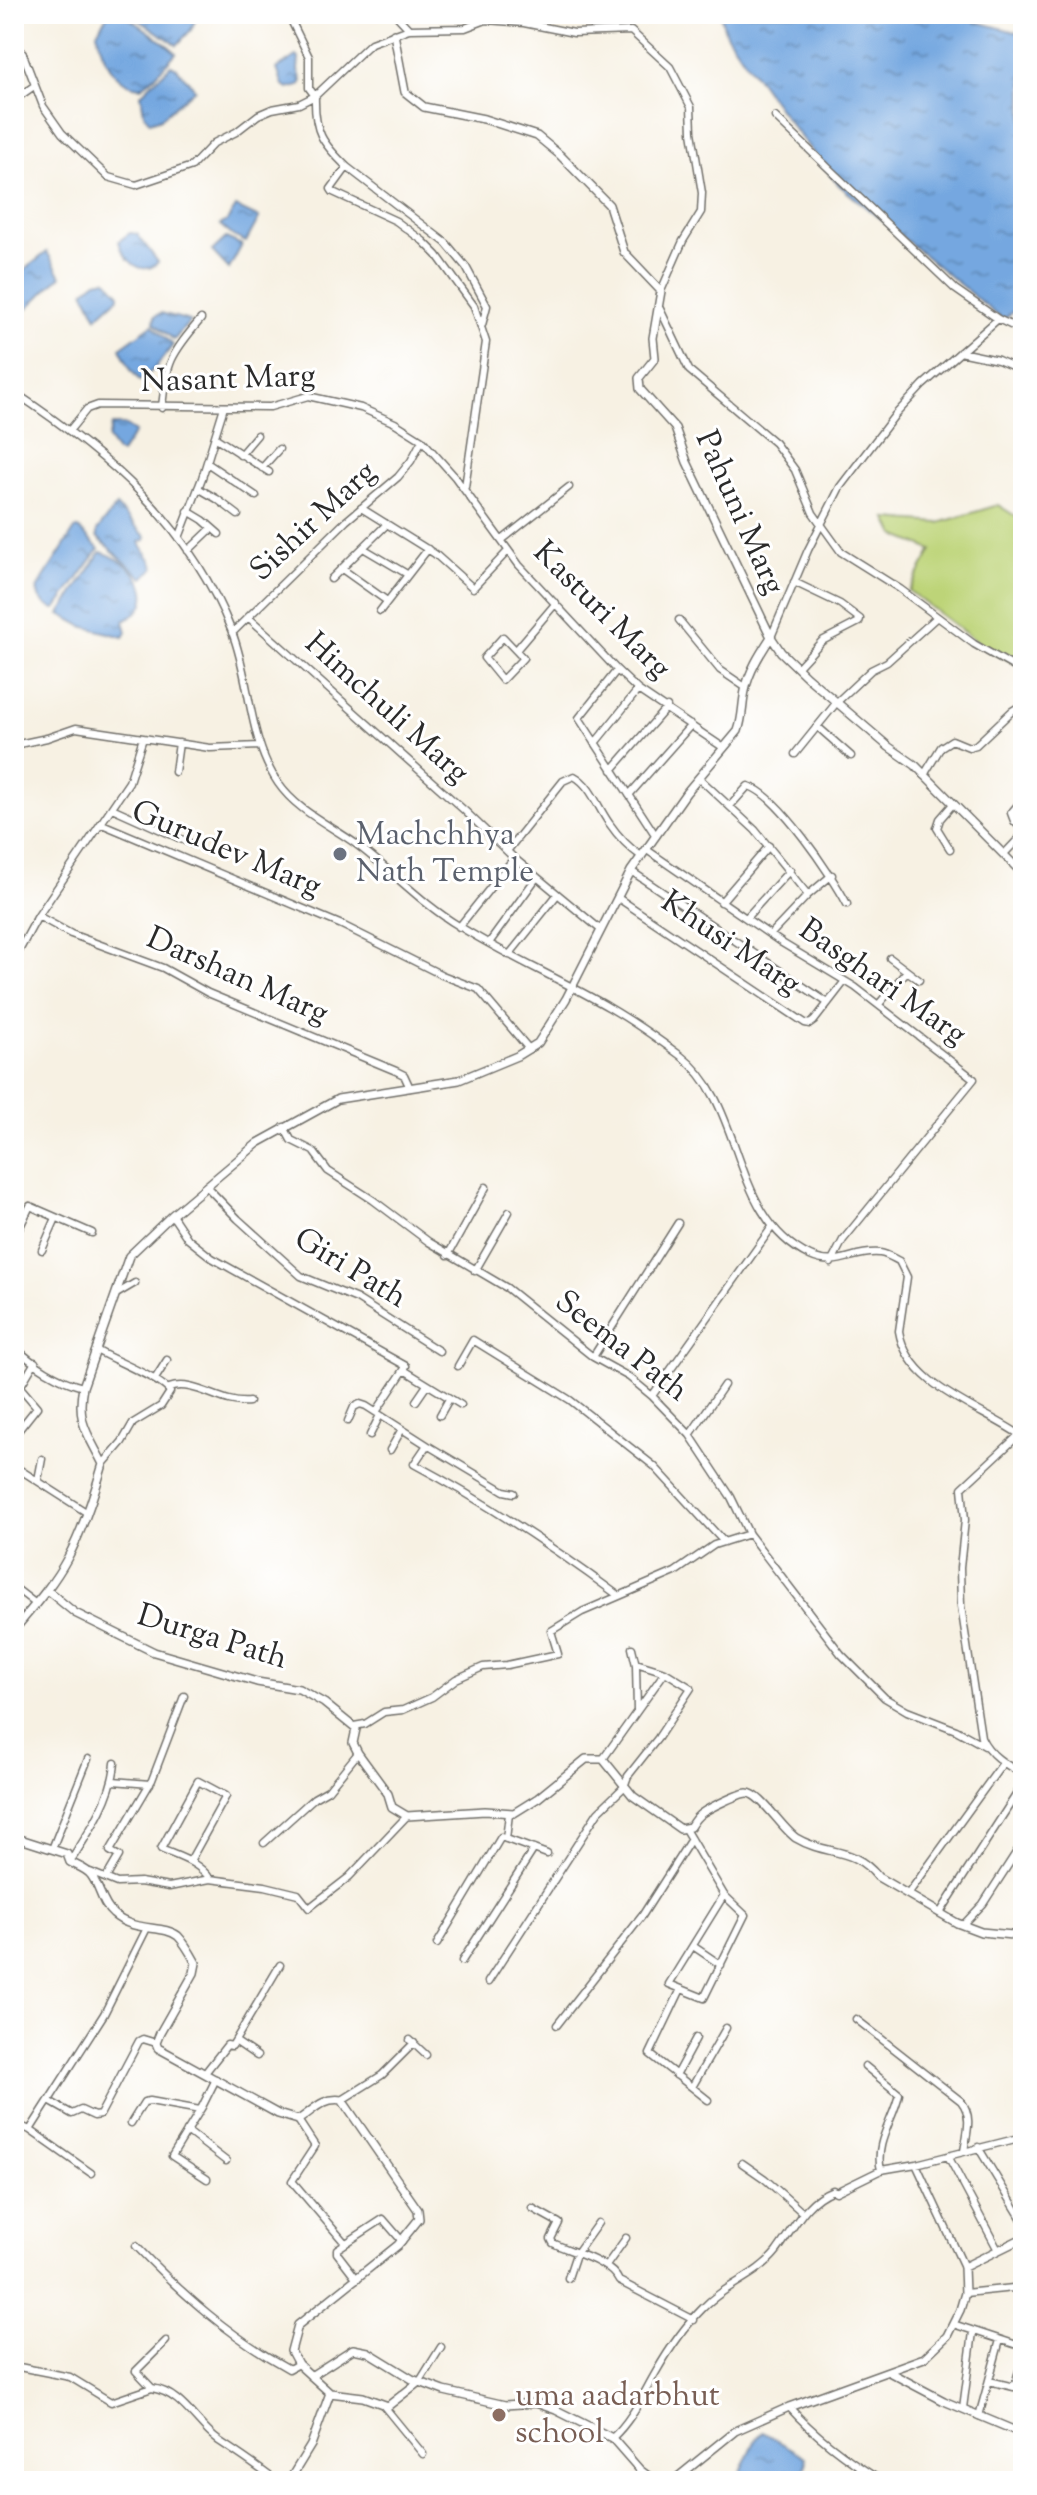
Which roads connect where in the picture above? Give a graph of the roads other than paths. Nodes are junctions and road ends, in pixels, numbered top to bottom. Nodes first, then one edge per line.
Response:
1 (288, 14) edge
2 (395, 14) edge
3 (533, 14) edge
4 (508, 18) edge
5 (524, 23) junction
6 (409, 29) junction
7 (394, 34) junction
8 (14, 42) edge
9 (34, 86) junction
10 (315, 96) junction
11 (14, 100) edge
12 (775, 117) dead end
13 (347, 167) junction
14 (661, 291) junction
15 (660, 309) junction
16 (201, 319) dead end
17 (998, 319) junction
18 (481, 328) junction
19 (1023, 331) edge
20 (960, 352) junction
21 (1023, 371) edge
22 (14, 392) edge
23 (224, 407) junction
24 (162, 408) junction
25 (69, 431) junction
26 (257, 435) dead end
27 (216, 438) junction
28 (422, 440) junction
29 (279, 449) dead end
30 (240, 455) junction
31 (207, 463) junction
32 (569, 487) dead end
33 (198, 488) junction
34 (465, 488) junction
35 (256, 496) dead end
36 (361, 508) junction
37 (188, 511) junction
38 (238, 515) dead end
39 (821, 524) junction
40 (386, 525) junction
41 (212, 528) junction
42 (219, 534) dead end
43 (179, 538) junction
44 (502, 540) junction
45 (363, 548) junction
46 (428, 549) junction
47 (188, 551) junction
48 (508, 551) junction
49 (342, 569) junction
50 (407, 574) junction
51 (331, 579) dead end
52 (794, 582) junction
53 (387, 601) junction
54 (556, 603) junction
55 (380, 611) dead end
56 (248, 617) junction
57 (937, 617) junction
58 (679, 620) dead end
59 (232, 633) junction
60 (771, 637) junction
61 (517, 649) junction
62 (798, 667) junction
63 (617, 670) junction
64 (1023, 672) edge
65 (745, 687) junction
66 (638, 690) junction
67 (837, 702) junction
68 (1023, 704) edge
69 (667, 707) junction
70 (691, 725) junction
71 (818, 727) junction
72 (143, 738) junction
73 (179, 743) junction
74 (595, 743) junction
75 (14, 745) edge
76 (260, 746) junction
77 (724, 748) junction
78 (795, 754) dead end
79 (851, 756) dead end
80 (612, 770) junction
81 (175, 772) dead end
82 (924, 775) junction
83 (699, 778) junction
84 (629, 795) junction
85 (1021, 801) edge
86 (953, 804) junction
87 (731, 805) junction
88 (112, 808) junction
89 (102, 824) junction
90 (1023, 832) edge
91 (656, 836) junction
92 (192, 844) dead end
93 (769, 846) junction
94 (950, 849) dead end
95 (508, 850) junction
96 (644, 853) junction
97 (1005, 853) junction
98 (514, 858) junction
99 (790, 870) junction
100 (631, 871) junction
101 (1023, 874) edge
102 (832, 875) junction
103 (537, 877) junction
104 (557, 895) junction
105 (808, 895) junction
106 (618, 898) junction
107 (721, 902) junction
108 (847, 904) dead end
109 (38, 916) junction
110 (746, 918) junction
111 (459, 927) junction
112 (601, 930) junction
113 (771, 934) junction
114 (489, 943) junction
115 (509, 955) junction
116 (890, 958) dead end
117 (14, 960) edge
118 (907, 971) junction
119 (919, 980) dead end
120 (845, 981) junction
121 (572, 987) junction
122 (828, 1003) junction
123 (879, 1004) junction
124 (529, 1049) junction
125 (410, 1088) junction
126 (284, 1127) junction
127 (207, 1187) junction
128 (486, 1187) dead end
129 (509, 1212) dead end
130 (172, 1215) junction
131 (56, 1218) junction
132 (678, 1223) dead end
133 (772, 1227) junction
134 (92, 1233) dead end
135 (14, 1239) edge
136 (42, 1250) dead end
137 (448, 1255) junction
138 (831, 1263) junction
139 (475, 1271) junction
140 (135, 1283) dead end
141 (118, 1293) junction
142 (14, 1346) edge
143 (98, 1351) junction
144 (439, 1351) dead end
145 (593, 1357) junction
146 (167, 1360) dead end
147 (35, 1362) junction
148 (458, 1366) dead end
149 (404, 1370) junction
150 (155, 1379) junction
151 (427, 1385) junction
152 (724, 1385) dead end
153 (83, 1387) junction
154 (169, 1388) junction
155 (652, 1396) junction
156 (449, 1399) junction
157 (416, 1401) dead end
158 (249, 1402) dead end
159 (461, 1405) dead end
160 (378, 1414) junction
161 (440, 1415) dead end
162 (348, 1421) dead end
163 (402, 1429) junction
164 (370, 1435) dead end
165 (690, 1435) junction
166 (1021, 1435) edge
167 (14, 1436) edge
168 (427, 1445) junction
169 (390, 1450) dead end
170 (42, 1459) dead end
171 (103, 1464) junction
172 (14, 1466) edge
173 (38, 1480) junction
174 (514, 1493) dead end
175 (86, 1512) junction
176 (749, 1534) junction
177 (724, 1542) junction
178 (14, 1587) edge
179 (47, 1590) junction
180 (619, 1596) junction
181 (36, 1604) junction
182 (14, 1628) edge
183 (632, 1648) dead end
184 (636, 1663) junction
185 (665, 1672) junction
186 (184, 1696) dead end
187 (637, 1711) junction
188 (354, 1726) junction
189 (985, 1746) junction
190 (358, 1753) junction
191 (88, 1759) dead end
192 (603, 1759) junction
193 (115, 1763) dead end
194 (1003, 1763) junction
195 (1023, 1774) edge
196 (113, 1781) junction
197 (150, 1784) junction
198 (1023, 1784) edge
199 (624, 1787) junction
200 (509, 1814) junction
201 (407, 1816) junction
202 (685, 1829) junction
203 (14, 1837) edge
204 (506, 1839) junction
205 (691, 1839) junction
206 (1023, 1842) edge
207 (264, 1843) dead end
208 (52, 1849) junction
209 (534, 1849) junction
210 (547, 1854) dead end
211 (190, 1861) junction
212 (70, 1862) junction
213 (90, 1872) junction
214 (106, 1878) junction
215 (210, 1879) junction
216 (908, 1894) junction
217 (724, 1895) junction
218 (940, 1913) junction
219 (963, 1925) junction
220 (146, 1930) junction
221 (1023, 1936) edge
222 (437, 1944) dead end
223 (693, 1946) junction
224 (462, 1961) dead end
225 (280, 1965) dead end
226 (721, 1965) junction
227 (488, 1982) dead end
228 (681, 1989) junction
229 (856, 2019) dead end
230 (557, 2025) dead end
231 (726, 2028) dead end
232 (696, 2038) dead end
233 (235, 2041) junction
234 (156, 2043) junction
235 (426, 2055) dead end
236 (257, 2056) dead end
237 (865, 2066) dead end
238 (205, 2073) junction
239 (676, 2075) junction
240 (216, 2079) junction
241 (692, 2087) junction
242 (342, 2100) junction
243 (708, 2100) dead end
244 (49, 2101) junction
245 (200, 2110) junction
246 (298, 2120) junction
247 (14, 2123) edge
248 (131, 2123) dead end
249 (30, 2130) junction
250 (187, 2131) junction
251 (1023, 2137) edge
252 (978, 2147) junction
253 (964, 2151) junction
254 (948, 2156) junction
255 (226, 2161) dead end
256 (742, 2163) dead end
257 (916, 2164) junction
258 (881, 2170) junction
259 (91, 2173) dead end
260 (207, 2179) dead end
261 (532, 2208) dead end
262 (803, 2213) junction
263 (1023, 2221) edge
264 (598, 2223) dead end
265 (626, 2238) dead end
266 (1023, 2238) edge
267 (402, 2241) junction
268 (345, 2243) junction
269 (136, 2246) dead end
270 (998, 2250) junction
271 (576, 2254) junction
272 (606, 2266) junction
273 (964, 2267) junction
274 (568, 2278) dead end
275 (357, 2279) junction
276 (1023, 2287) edge
277 (965, 2293) junction
278 (694, 2320) junction
279 (953, 2324) junction
280 (973, 2332) junction
281 (1000, 2340) junction
282 (166, 2341) dead end
283 (441, 2347) dead end
284 (1023, 2347) edge
285 (1023, 2358) edge
286 (298, 2364) junction
287 (14, 2366) edge
288 (889, 2372) junction
289 (311, 2376) junction
290 (420, 2381) junction
291 (989, 2381) junction
292 (152, 2388) junction
293 (330, 2393) junction
294 (382, 2404) junction
295 (789, 2407) junction
296 (963, 2408) junction
297 (979, 2416) junction
298 (1023, 2434) edge
299 (612, 2438) junction
300 (423, 2454) dead end
301 (276, 2481) edge
302 (289, 2481) edge
303 (655, 2481) edge
304 (673, 2481) edge
305 (882, 2481) edge

1 - 10 street
2 - 6 street
3 - 5 street
4 - 5 street
4 - 6 street
5 - 14 street
6 - 7 street
7 - 10 street
7 - 14 street
8 - 9 street
9 - 10 street
9 - 11 street
10 - 13 street
12 - 17 street
13 - 18 street
13 - 18 street
14 - 15 street, Pahuni Marg
15 - 39 street
15 - 60 street, Pahuni Marg
16 - 24 street
17 - 19 street
17 - 20 street
18 - 34 street
20 - 21 street
20 - 39 street
22 - 25 street
23 - 24 street, Nasant Marg
23 - 27 street
23 - 28 street, Nasant Marg
24 - 25 street, Nasant Marg
25 - 43 street
26 - 30 street
27 - 30 street
27 - 31 street
28 - 34 street, Nasant Marg
28 - 36 street, Sishir Marg
29 - 30 street
31 - 33 street
31 - 35 street
32 - 44 street
33 - 37 street
33 - 38 street
34 - 44 street, Kasturi Marg
36 - 40 street
36 - 56 street, Sishir Marg
37 - 41 street
37 - 43 street
39 - 52 street
39 - 57 street
40 - 45 street
40 - 46 street
41 - 42 street
41 - 47 street
43 - 47 street
44 - 48 street, Kasturi Marg
45 - 49 street
45 - 50 street
46 - 48 street
46 - 50 street
47 - 59 street
48 - 54 street, Kasturi Marg
49 - 51 street
49 - 53 street
50 - 53 street
52 - 60 street
52 - 62 street
53 - 55 street
54 - 61 street
54 - 63 street, Kasturi Marg
56 - 59 street, Sishir Marg
56 - 95 street, Himchuli Marg
57 - 64 street
57 - 67 street
58 - 65 street
59 - 76 street
60 - 62 street, Pahuni Marg
60 - 65 street
61 - 61 street
62 - 67 street, Pahuni Marg
63 - 66 street, Kasturi Marg
63 - 74 street
65 - 77 street
66 - 69 street, Kasturi Marg
66 - 74 street
67 - 71 street
67 - 82 street, Pahuni Marg
68 - 82 street
69 - 70 street, Kasturi Marg
69 - 80 street
70 - 77 street, Kasturi Marg
70 - 84 street
71 - 78 street
71 - 79 street
72 - 73 street
72 - 75 street
72 - 88 street
73 - 76 street
73 - 81 street
74 - 80 street
76 - 111 street
77 - 83 street
80 - 84 street
82 - 86 street, Pahuni Marg
83 - 87 street
83 - 91 street
84 - 91 street
85 - 90 street
86 - 94 street
86 - 97 street, Pahuni Marg
87 - 93 street
87 - 102 street
88 - 89 street
88 - 92 street
89 - 109 street
89 - 124 street, Gurudev Marg
90 - 97 street
91 - 96 street
93 - 99 street
93 - 107 street
95 - 96 street, Basghari Marg
95 - 98 street, Himchuli Marg
96 - 100 street
96 - 107 street, Basghari Marg
97 - 101 street, Pahuni Marg
98 - 103 street, Himchuli Marg
98 - 111 street
99 - 105 street
99 - 110 street
100 - 106 street
100 - 122 street
102 - 105 street
102 - 108 street
103 - 104 street, Himchuli Marg
103 - 114 street
104 - 112 street, Himchuli Marg
104 - 115 street
105 - 113 street
106 - 112 street
106 - 122 street, Khusi Marg
107 - 110 street, Basghari Marg
109 - 117 street
109 - 125 street, Darshan Marg
110 - 113 street, Basghari Marg
111 - 114 street
112 - 121 street
113 - 120 street, Basghari Marg
114 - 115 street
115 - 121 street
116 - 118 street
118 - 119 street
118 - 123 street
120 - 122 street, Khusi Marg
120 - 123 street, Basghari Marg
121 - 124 street
121 - 133 street
123 - 138 street, Basghari Marg
124 - 125 street
125 - 126 street
126 - 127 street
126 - 137 street, Seema Path
127 - 130 street
127 - 144 street, Giri Path
128 - 137 street
129 - 139 street
130 - 141 street
130 - 149 street
131 - 134 street
131 - 135 street
131 - 136 street
132 - 145 street
133 - 138 street
133 - 155 street
137 - 139 street, Seema Path
138 - 166 street
139 - 145 street, Seema Path
140 - 141 street
141 - 143 street
142 - 147 street
143 - 150 street
143 - 153 street
145 - 155 street, Seema Path
146 - 150 street
147 - 153 street
147 - 167 street
148 - 177 street
149 - 151 street
149 - 160 street
150 - 154 street
151 - 156 street
151 - 157 street
152 - 165 street
153 - 171 street
154 - 158 street
154 - 171 street
155 - 165 street, Seema Path
156 - 159 street
156 - 161 street
160 - 162 street
160 - 163 street
160 - 164 street
163 - 168 street
163 - 169 street
165 - 176 street, Seema Path
166 - 189 street
168 - 174 street
168 - 180 street
170 - 173 street
171 - 175 street
172 - 173 street
173 - 175 street
175 - 179 street
176 - 177 street
176 - 189 street, Seema Path
177 - 180 street
178 - 181 street
179 - 181 street
179 - 188 street, Durga Path
180 - 188 street
181 - 182 street
183 - 184 street
184 - 185 street
184 - 187 street
185 - 187 street
185 - 199 street
186 - 197 street
187 - 192 street
188 - 190 street
189 - 194 street, Seema Path
190 - 201 street
190 - 207 street
191 - 208 street
192 - 199 street
192 - 200 street
193 - 196 street
194 - 195 street, Seema Path
194 - 216 street
196 - 197 street
196 - 212 street
197 - 214 street
198 - 218 street
199 - 202 street
199 - 227 street
200 - 201 street
200 - 204 street
201 - 215 street
202 - 205 street
202 - 216 street
203 - 208 street
204 - 209 street
204 - 222 street
205 - 217 street
205 - 230 street
206 - 219 street
208 - 212 street
209 - 210 street
209 - 224 street
211 - 211 street
211 - 215 street
212 - 213 street
213 - 214 street
213 - 220 street
214 - 215 street
216 - 218 street
217 - 223 street
217 - 226 street
218 - 219 street
219 - 221 street
220 - 234 street
220 - 244 street
223 - 226 street
223 - 228 street
225 - 233 street
226 - 228 street
228 - 239 street
229 - 253 street
231 - 241 street
232 - 239 street
233 - 236 street
233 - 238 street
234 - 238 street
234 - 244 street
235 - 242 street
237 - 258 street
238 - 240 street
239 - 241 street
240 - 245 street
240 - 246 street
241 - 243 street
242 - 246 street
242 - 267 street
244 - 249 street
245 - 248 street
245 - 250 street
246 - 268 street
247 - 249 street
249 - 259 street
250 - 255 street
250 - 260 street
251 - 252 street
252 - 253 street
252 - 263 street
253 - 254 street
254 - 257 street
254 - 270 street
256 - 262 street
257 - 258 street
257 - 273 street
258 - 262 street
261 - 271 street
262 - 278 street
264 - 271 street
265 - 272 street
266 - 270 street
267 - 268 street
267 - 275 street
268 - 275 street
269 - 286 street
270 - 273 street
271 - 272 street
271 - 274 street
272 - 278 street
273 - 277 street
275 - 286 street
276 - 277 street
277 - 279 street
278 - 299 street
279 - 280 street
279 - 288 street
280 - 281 street
280 - 296 street
281 - 284 street
281 - 291 street
282 - 292 street
283 - 290 street
285 - 291 street
286 - 289 street
287 - 292 street
288 - 295 street
288 - 296 street
289 - 290 street
289 - 293 street
290 - 294 street
290 - 299 street
291 - 297 street
292 - 301 street
293 - 294 street
293 - 302 street
294 - 300 street
295 - 304 street
295 - 305 street
296 - 297 street
297 - 298 street
299 - 303 street

